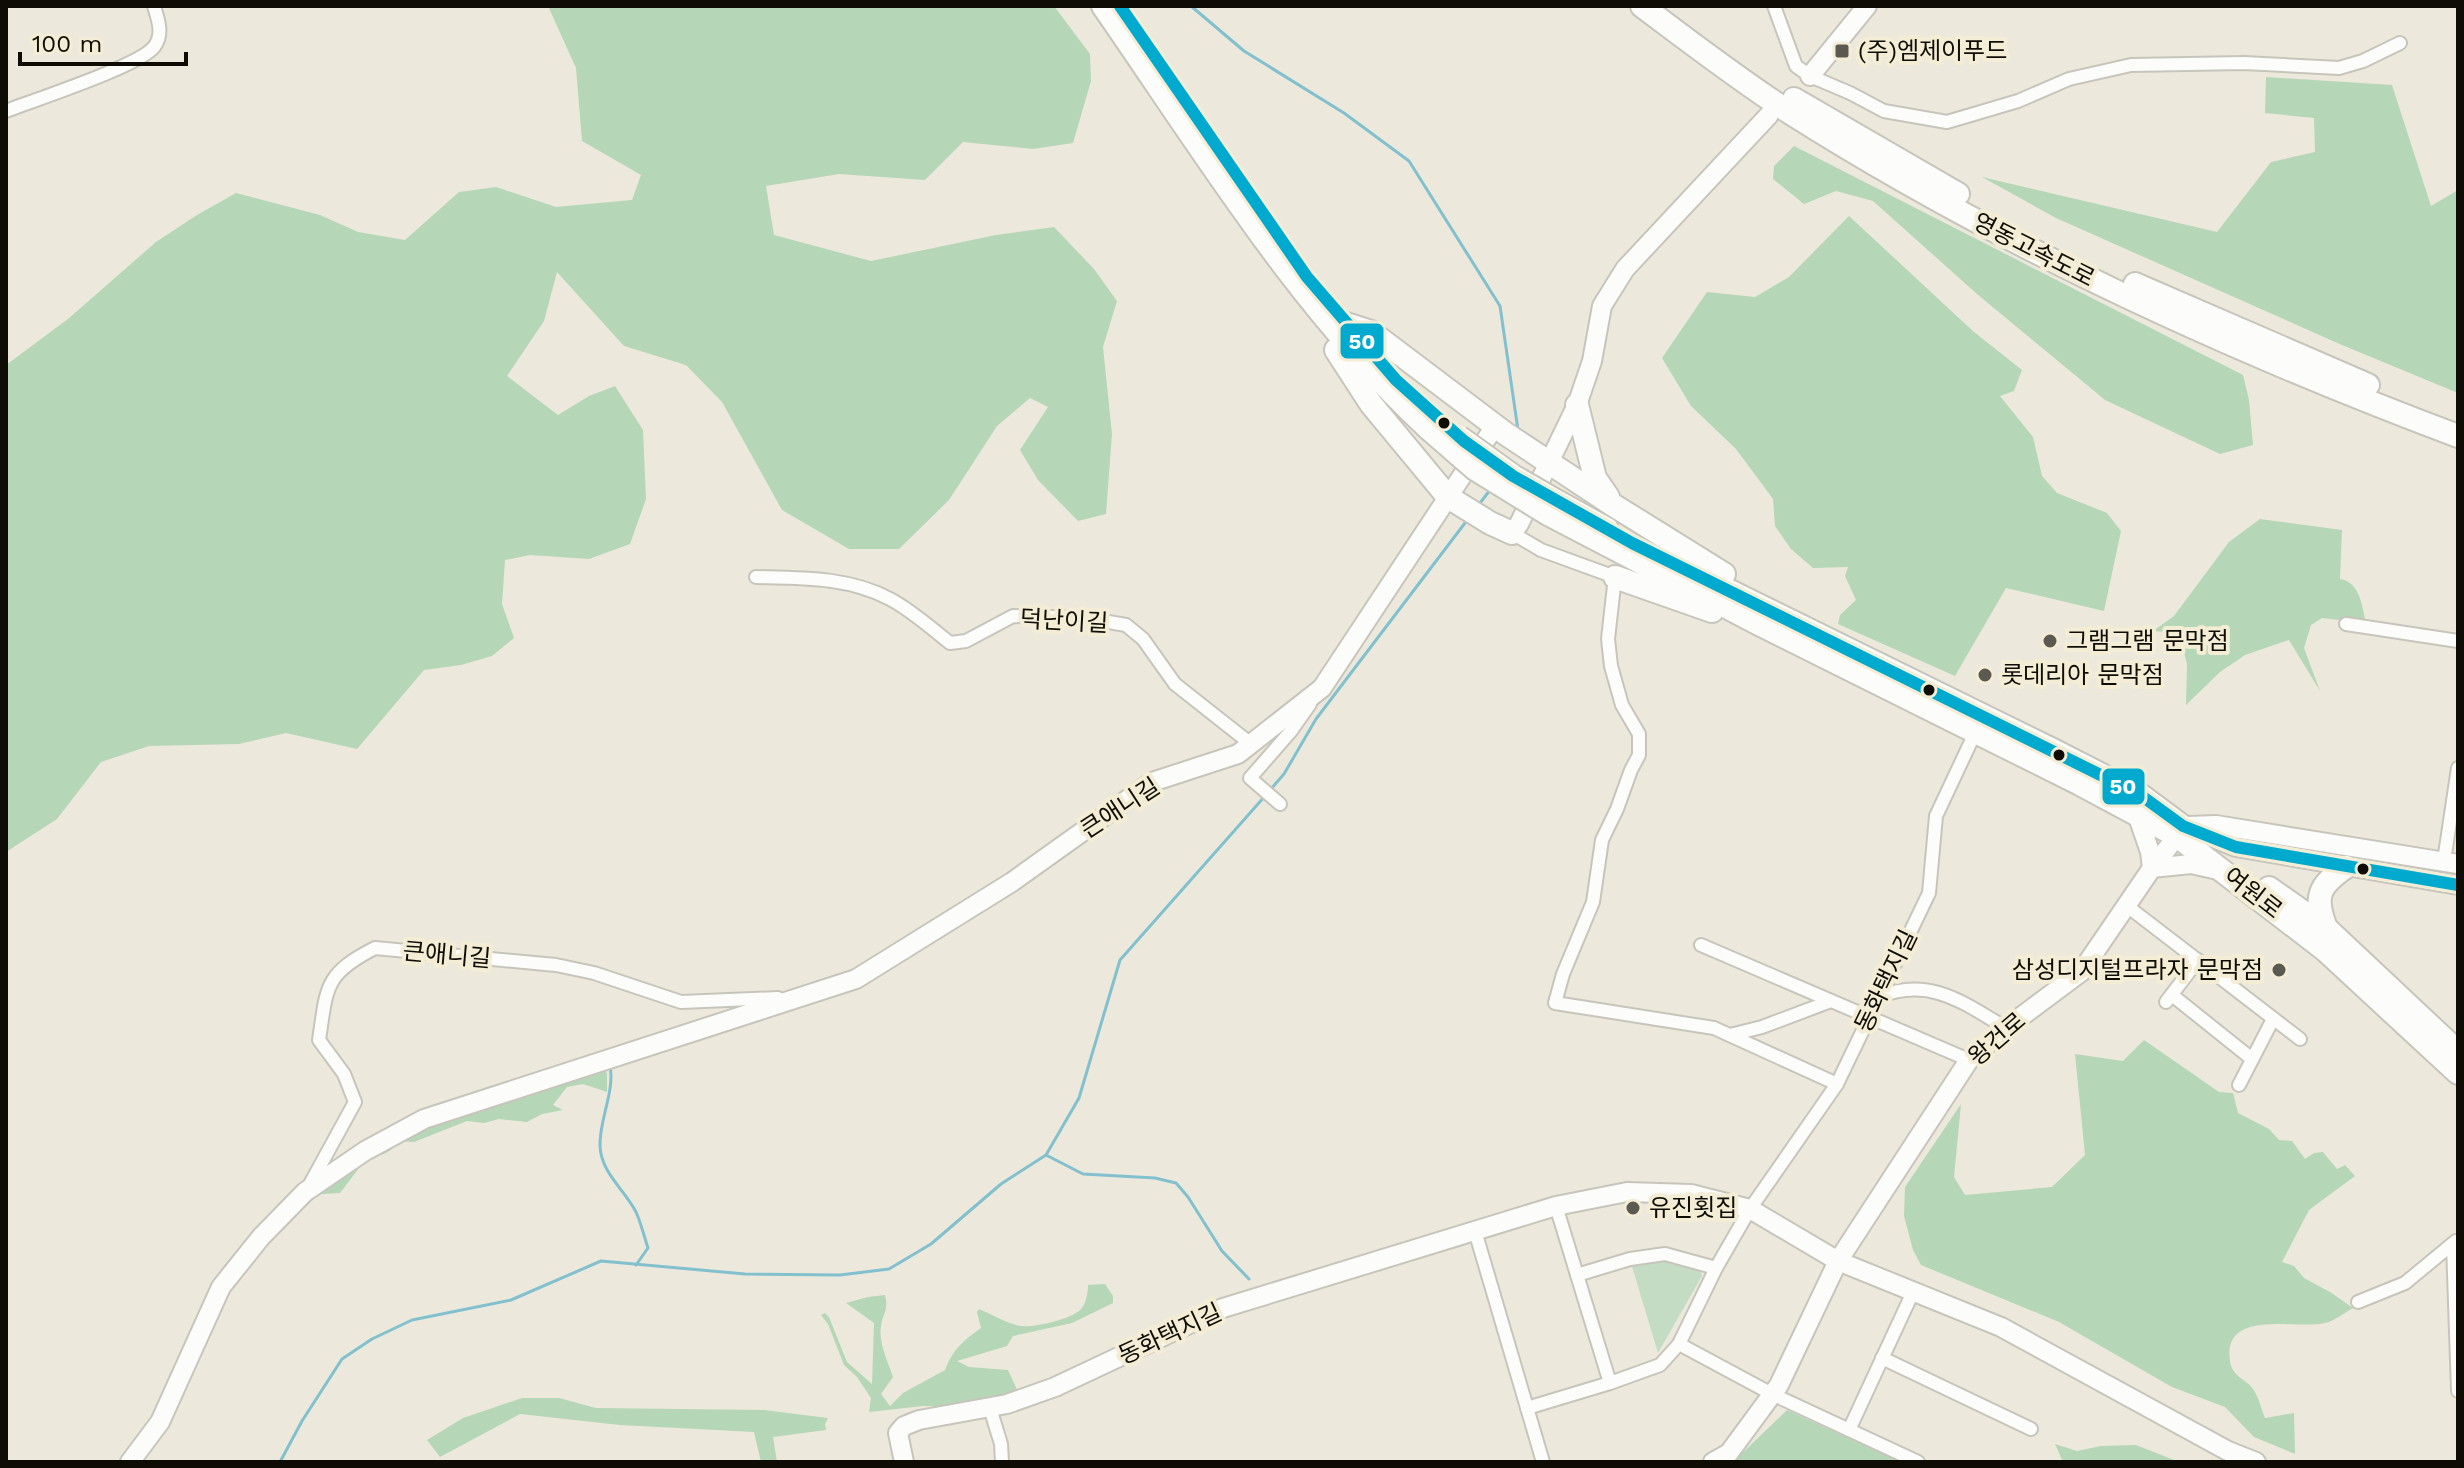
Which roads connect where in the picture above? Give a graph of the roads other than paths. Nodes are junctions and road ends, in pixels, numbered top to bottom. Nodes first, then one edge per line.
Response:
1 (154, 6) edge
2 (1103, 6) edge
3 (1120, 6) edge
4 (1642, 6) edge
5 (1665, 6) edge
6 (1774, 6) edge
7 (1867, 6) edge
8 (2400, 43) dead end
9 (1810, 76) junction
10 (6, 111) edge
11 (1769, 115) dead end
12 (1297, 284) junction
13 (1346, 324) junction
14 (1577, 405) junction
15 (2458, 420) edge
16 (1434, 424) junction
17 (1500, 430) junction
18 (2458, 436) edge
19 (1541, 458) junction
20 (1454, 501) junction
21 (1613, 505) junction
22 (1512, 533) junction
23 (756, 577) dead end
24 (1615, 577) junction
25 (1764, 617) junction
26 (2346, 624) dead end
27 (2458, 641) edge
28 (1322, 688) junction
29 (2031, 719) dead end
30 (1979, 724) junction
31 (2008, 728) junction
32 (1251, 744) junction
33 (2458, 768) edge
34 (1278, 802) dead end
35 (2137, 814) junction
36 (2180, 831) junction
37 (2451, 863) edge
38 (2346, 867) junction
39 (2152, 868) junction
40 (2225, 871) junction
41 (2449, 883) edge
42 (2127, 906) junction
43 (2326, 928) junction
44 (1701, 945) dead end
45 (2198, 960) junction
46 (804, 997) junction
47 (1879, 997) junction
48 (1831, 1001) junction
49 (1869, 1017) junction
50 (2273, 1019) junction
51 (2006, 1028) junction
52 (1730, 1035) junction
53 (2300, 1039) dead end
54 (2458, 1052) edge
55 (2252, 1059) junction
56 (1969, 1060) junction
57 (2458, 1073) edge
58 (1837, 1084) junction
59 (2239, 1085) dead end
60 (305, 1192) junction
61 (1556, 1206) junction
62 (1750, 1209) junction
63 (1475, 1231) junction
64 (2455, 1242) edge
65 (1838, 1261) junction
66 (1716, 1268) junction
67 (1577, 1275) junction
68 (1913, 1292) junction
69 (2358, 1302) dead end
70 (1679, 1344) junction
71 (1882, 1358) junction
72 (1610, 1383) junction
73 (2458, 1391) edge
74 (1772, 1394) junction
75 (990, 1408) junction
76 (1527, 1408) junction
77 (2031, 1429) dead end
78 (1849, 1430) junction
79 (130, 1462) edge
80 (904, 1462) edge
81 (1002, 1462) edge
82 (1543, 1462) edge
83 (1713, 1462) edge
84 (1918, 1462) edge
85 (2256, 1462) edge

1 - 10 street
2 - 12 highway
3 - 13 highway
4 - 18 highway, 영동고속도로
5 - 15 highway, 영동고속도로
6 - 9 street
7 - 9 street
8 - 9 street
11 - 14 street
12 - 16 highway
12 - 20 highway
13 - 16 highway
13 - 17 highway
14 - 19 street
14 - 21 highway
16 - 25 highway, 여원로, bridge
17 - 19 highway
17 - 20 street, 큰애니길
19 - 21 highway
19 - 22 street
20 - 22 highway
20 - 28 street, 큰애니길
21 - 25 highway
22 - 24 street
23 - 32 street, 덕난이길
24 - 25 highway
24 - 52 street
25 - 30 highway, 여원로
26 - 27 street
28 - 32 street, 큰애니길
28 - 34 street
29 - 31 highway
30 - 31 highway, 여원로
30 - 35 highway, 여원로
30 - 47 street, 동화택지길
31 - 36 highway, 여원로
32 - 46 street, 큰애니길
33 - 37 street
35 - 36 highway, 여원로
35 - 39 street
36 - 37 street
36 - 38 street
36 - 39 street, 왕건로
36 - 40 highway, 여원로
36 - 43 highway, 여원로
37 - 41 street
38 - 41 street
38 - 43 highway
39 - 40 street
39 - 42 street, 왕건로
40 - 57 highway, 여원로
42 - 45 street
42 - 51 street, 왕건로
43 - 54 highway, 여원로
44 - 48 street
45 - 50 street
45 - 55 street
46 - 60 street, 큰애니길
46 - 60 street, 큰애니길
47 - 49 street, 동화택지길
47 - 51 street
48 - 49 street
48 - 52 street
49 - 56 street
49 - 58 street, 동화택지길
50 - 53 street
50 - 55 street
51 - 56 street, 왕건로
52 - 58 street
55 - 59 street
56 - 65 street, 왕건로
58 - 62 street, 동화택지길
60 - 79 street, 큰애니길
61 - 62 street, 동화택지길
61 - 63 street, 동화택지길
61 - 67 street
62 - 65 street, 동화택지길
62 - 66 street, 동화택지길
63 - 75 street, 동화택지길
63 - 76 street
64 - 69 street
64 - 73 street
65 - 68 street
65 - 74 street, 왕건로
66 - 67 street
66 - 70 street, 동화택지길
67 - 72 street
68 - 71 street
68 - 85 street
70 - 72 street, 동화택지길
70 - 74 street
71 - 77 street
71 - 78 street
72 - 76 street, 동화택지길
74 - 78 street
74 - 83 street, 왕건로
75 - 80 street, 동화택지길
75 - 81 street
76 - 82 street
78 - 84 street

